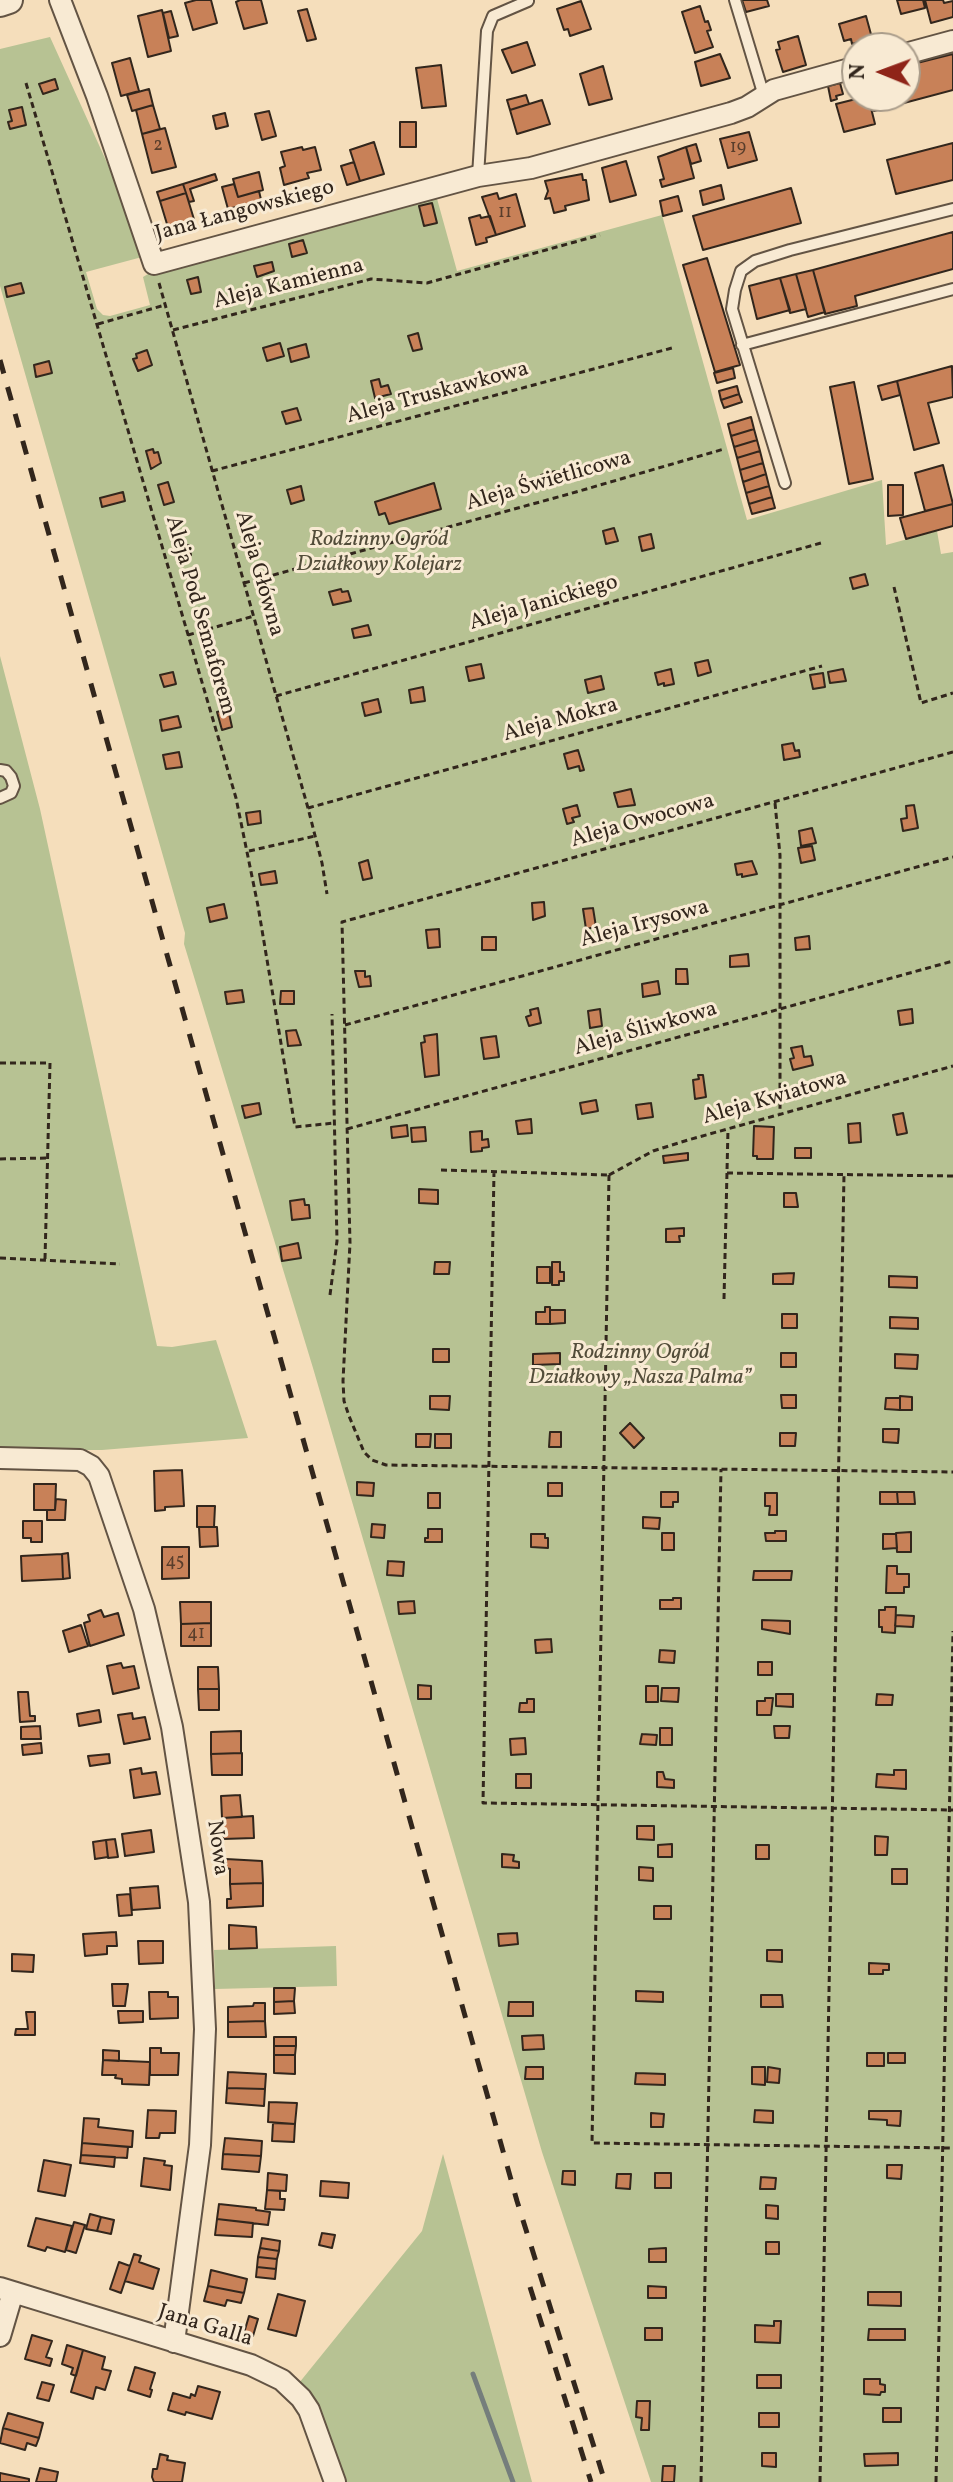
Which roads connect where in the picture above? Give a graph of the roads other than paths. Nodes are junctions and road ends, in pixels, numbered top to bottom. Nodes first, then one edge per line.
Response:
1 (9, 0) edge
2 (60, 0) edge
3 (735, 0) edge
4 (528, 1) edge
5 (0, 3) edge
6 (953, 41) edge
7 (921, 50) edge
8 (841, 71) edge
9 (764, 96) junction
10 (478, 176) junction
11 (953, 209) edge
12 (953, 289) edge
13 (742, 345) junction
14 (785, 483) dead end
15 (0, 770) edge
16 (0, 798) edge
17 (0, 1458) edge
18 (6, 2290) edge
19 (0, 2336) edge
20 (174, 2342) junction
21 (335, 2482) edge

1 - 5 street
2 - 10 street, Jana Łangowskiego
3 - 9 lane
4 - 10 lane
6 - 7 street
8 - 9 street, Jana Łangowskiego
9 - 10 street, Jana Łangowskiego
11 - 13 lane
12 - 13 lane
13 - 14 lane
15 - 16 lane
17 - 20 street, Nowa
18 - 19 street
18 - 20 street, Jana Galla
20 - 21 street, Jana Galla

